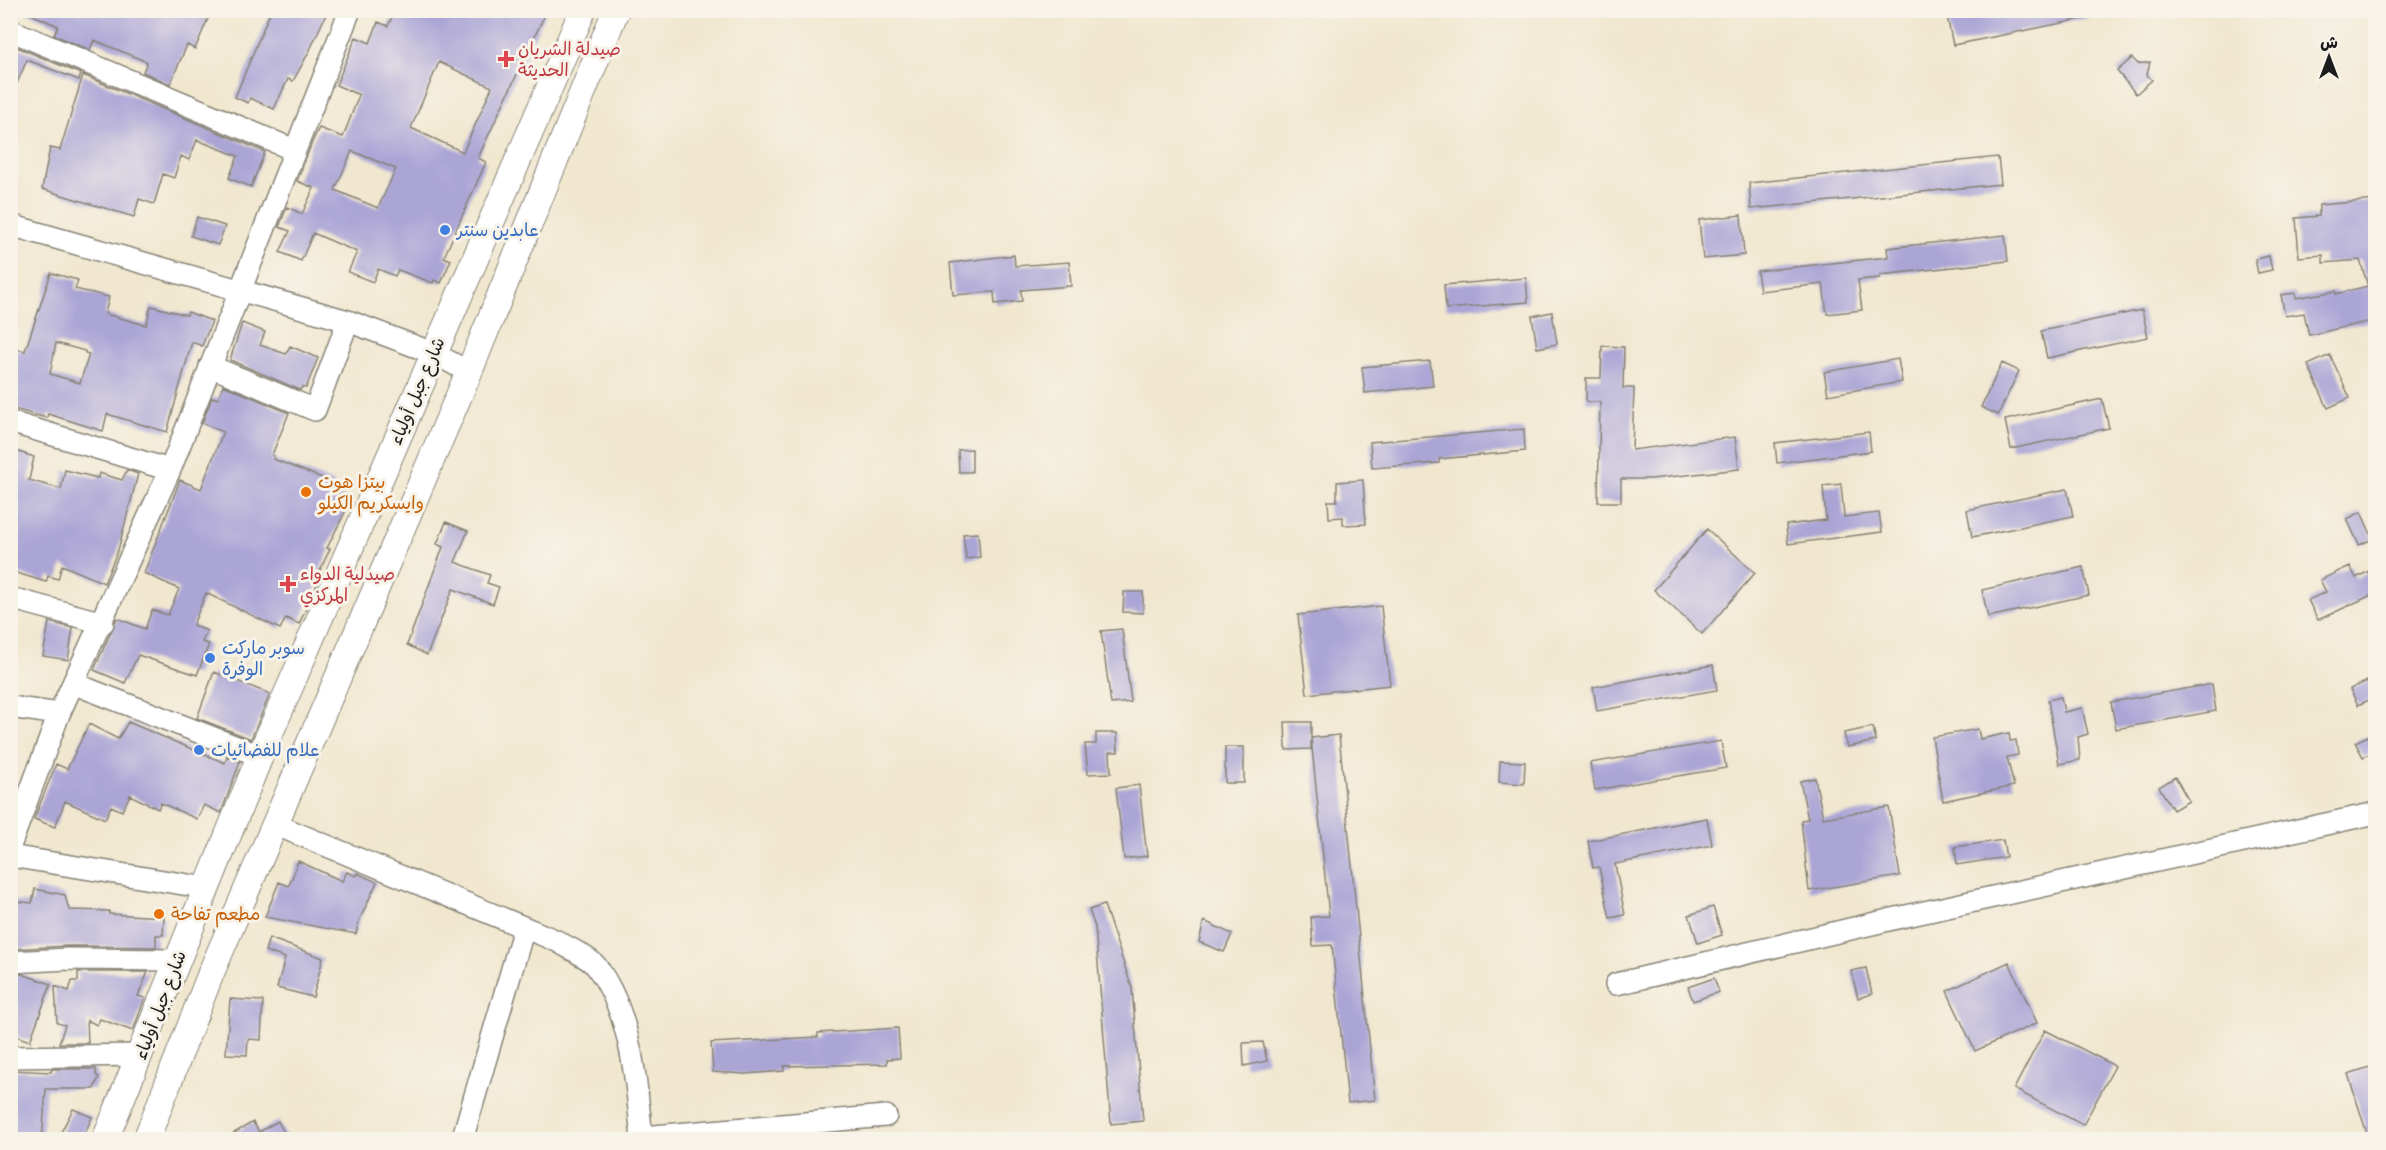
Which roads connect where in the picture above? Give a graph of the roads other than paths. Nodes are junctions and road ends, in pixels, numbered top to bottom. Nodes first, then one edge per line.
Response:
1 (350, 10) edge
2 (583, 10) edge
3 (616, 10) edge
4 (10, 30) edge
5 (294, 150) junction
6 (10, 225) edge
7 (242, 290) junction
8 (348, 321) junction
9 (433, 353) junction
10 (210, 366) junction
11 (469, 372) junction
12 (10, 422) edge
13 (170, 470) junction
14 (10, 598) edge
15 (103, 623) junction
16 (75, 684) junction
17 (10, 707) edge
18 (59, 714) junction
19 (260, 756) junction
20 (2376, 813) edge
21 (274, 824) junction
22 (10, 846) edge
23 (10, 856) edge
24 (207, 888) junction
25 (524, 928) junction
26 (177, 960) junction
27 (10, 962) edge
28 (1616, 984) dead end
29 (141, 1055) junction
30 (10, 1057) edge
31 (886, 1116) dead end
32 (642, 1138) edge
33 (105, 1140) edge
34 (146, 1140) edge
35 (462, 1140) edge

1 - 5 street
2 - 9 main road, شارع جبل أولياء
3 - 11 main road, شارع جبل أولياء
4 - 5 street
5 - 7 street
6 - 7 street
7 - 8 street
7 - 10 street
8 - 9 street
8 - 10 street
9 - 11 street
9 - 19 main road, شارع جبل أولياء
10 - 13 street
11 - 21 main road, شارع جبل أولياء
12 - 13 street
13 - 15 street
14 - 15 street
15 - 16 street
16 - 18 street
16 - 19 street
17 - 18 street
18 - 22 street
19 - 24 main road, شارع جبل أولياء
20 - 28 street
21 - 25 street
21 - 34 main road, شارع جبل أولياء
23 - 24 street
24 - 26 main road, شارع جبل أولياء
25 - 32 street
25 - 35 street
26 - 27 street
26 - 29 main road, شارع جبل أولياء
29 - 30 street
29 - 33 main road, شارع جبل أولياء
31 - 32 street

